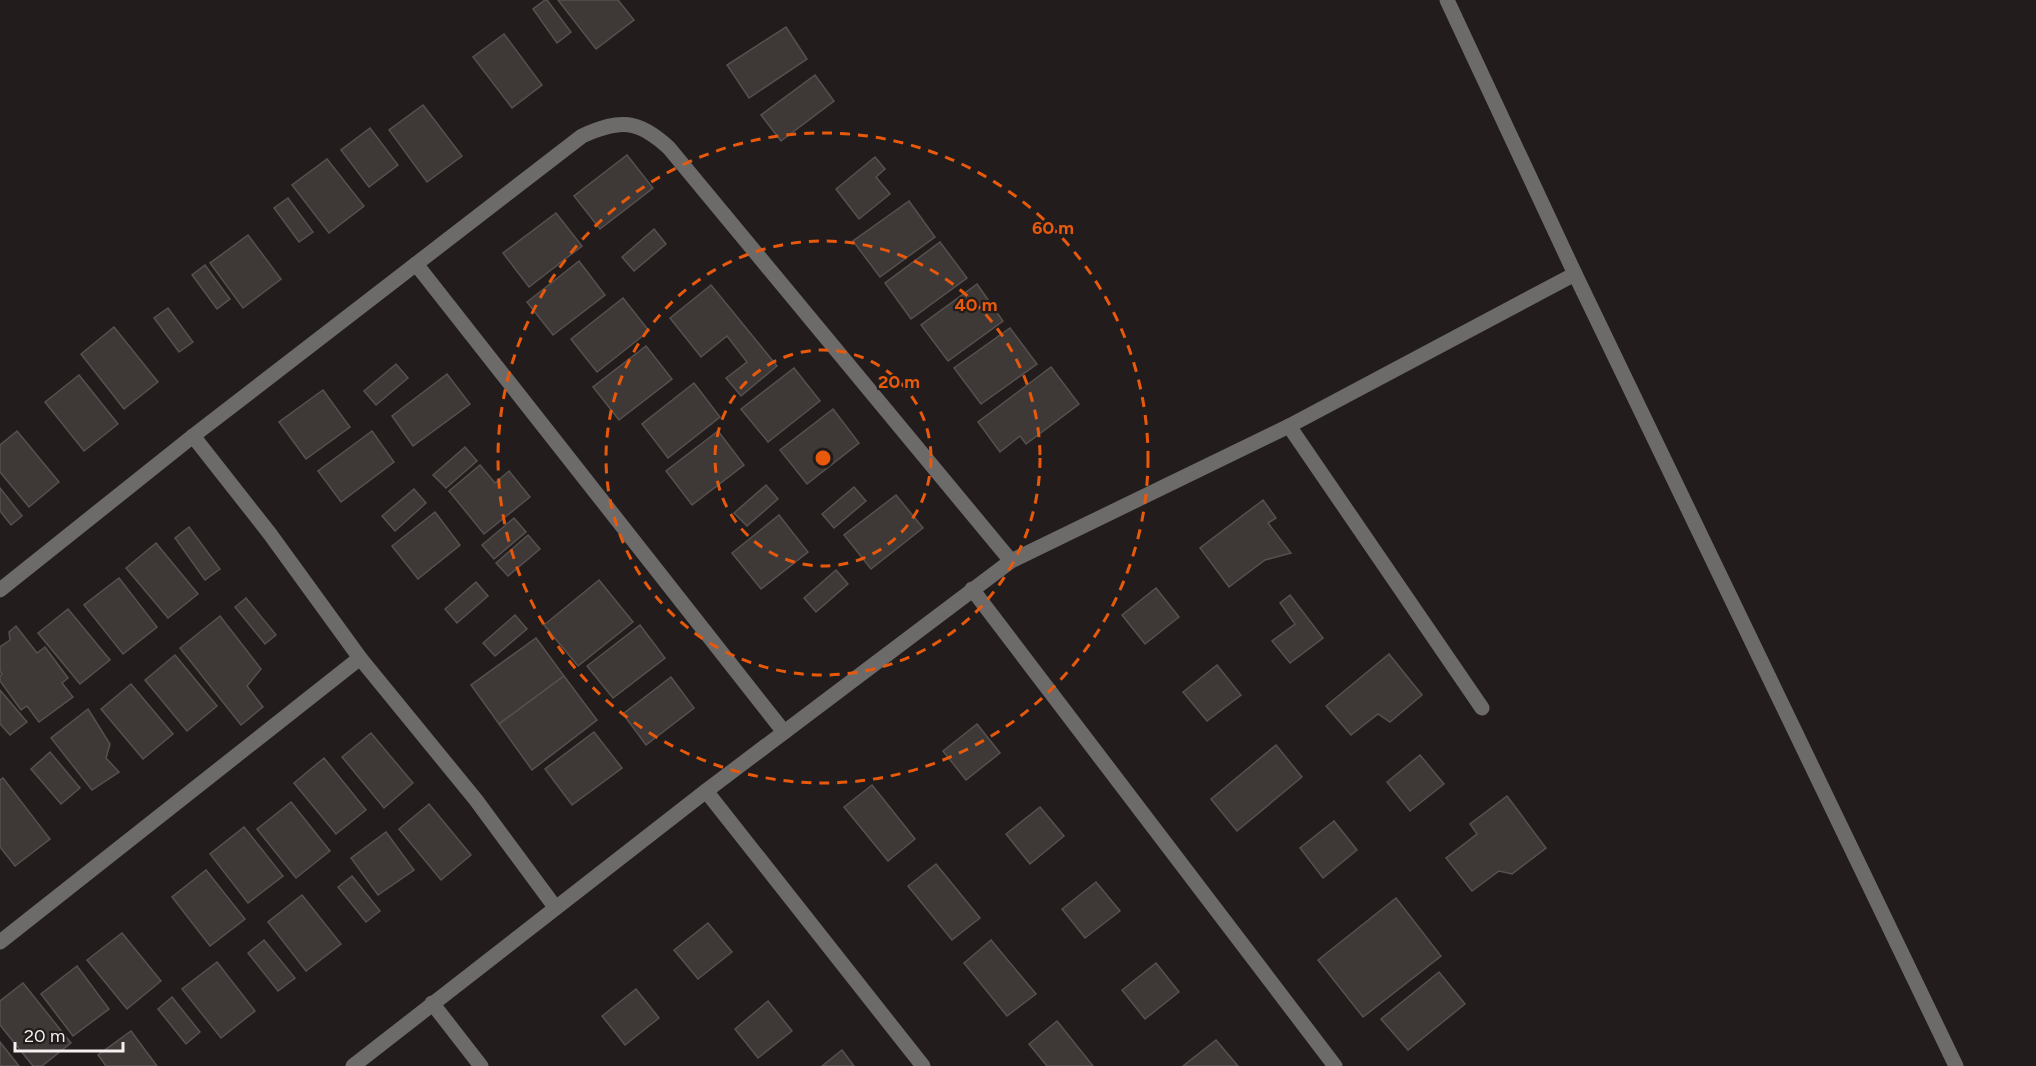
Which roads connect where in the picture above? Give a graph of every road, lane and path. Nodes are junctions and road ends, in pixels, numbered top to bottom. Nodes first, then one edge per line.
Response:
1 (1447, 0) edge
2 (416, 264) junction
3 (1575, 274) junction
4 (1289, 426) junction
5 (193, 436) junction
6 (1011, 561) junction
7 (972, 589) junction
8 (0, 590) edge
9 (360, 658) junction
10 (1482, 708) dead end
11 (784, 732) junction
12 (706, 791) junction
13 (555, 907) junction
14 (0, 942) edge
15 (432, 1003) junction
16 (352, 1066) edge
17 (481, 1066) edge
18 (923, 1066) edge
19 (1335, 1066) edge
20 (1956, 1066) edge

1 - 3 street
2 - 5 street
2 - 6 street
2 - 11 street
3 - 4 street
3 - 20 street
4 - 6 street
4 - 10 street
5 - 8 street
5 - 9 street
6 - 7 street
7 - 11 street
7 - 19 street
9 - 13 street
9 - 14 street
11 - 12 street
12 - 13 street
12 - 18 street
13 - 15 street
15 - 16 street
15 - 17 street

